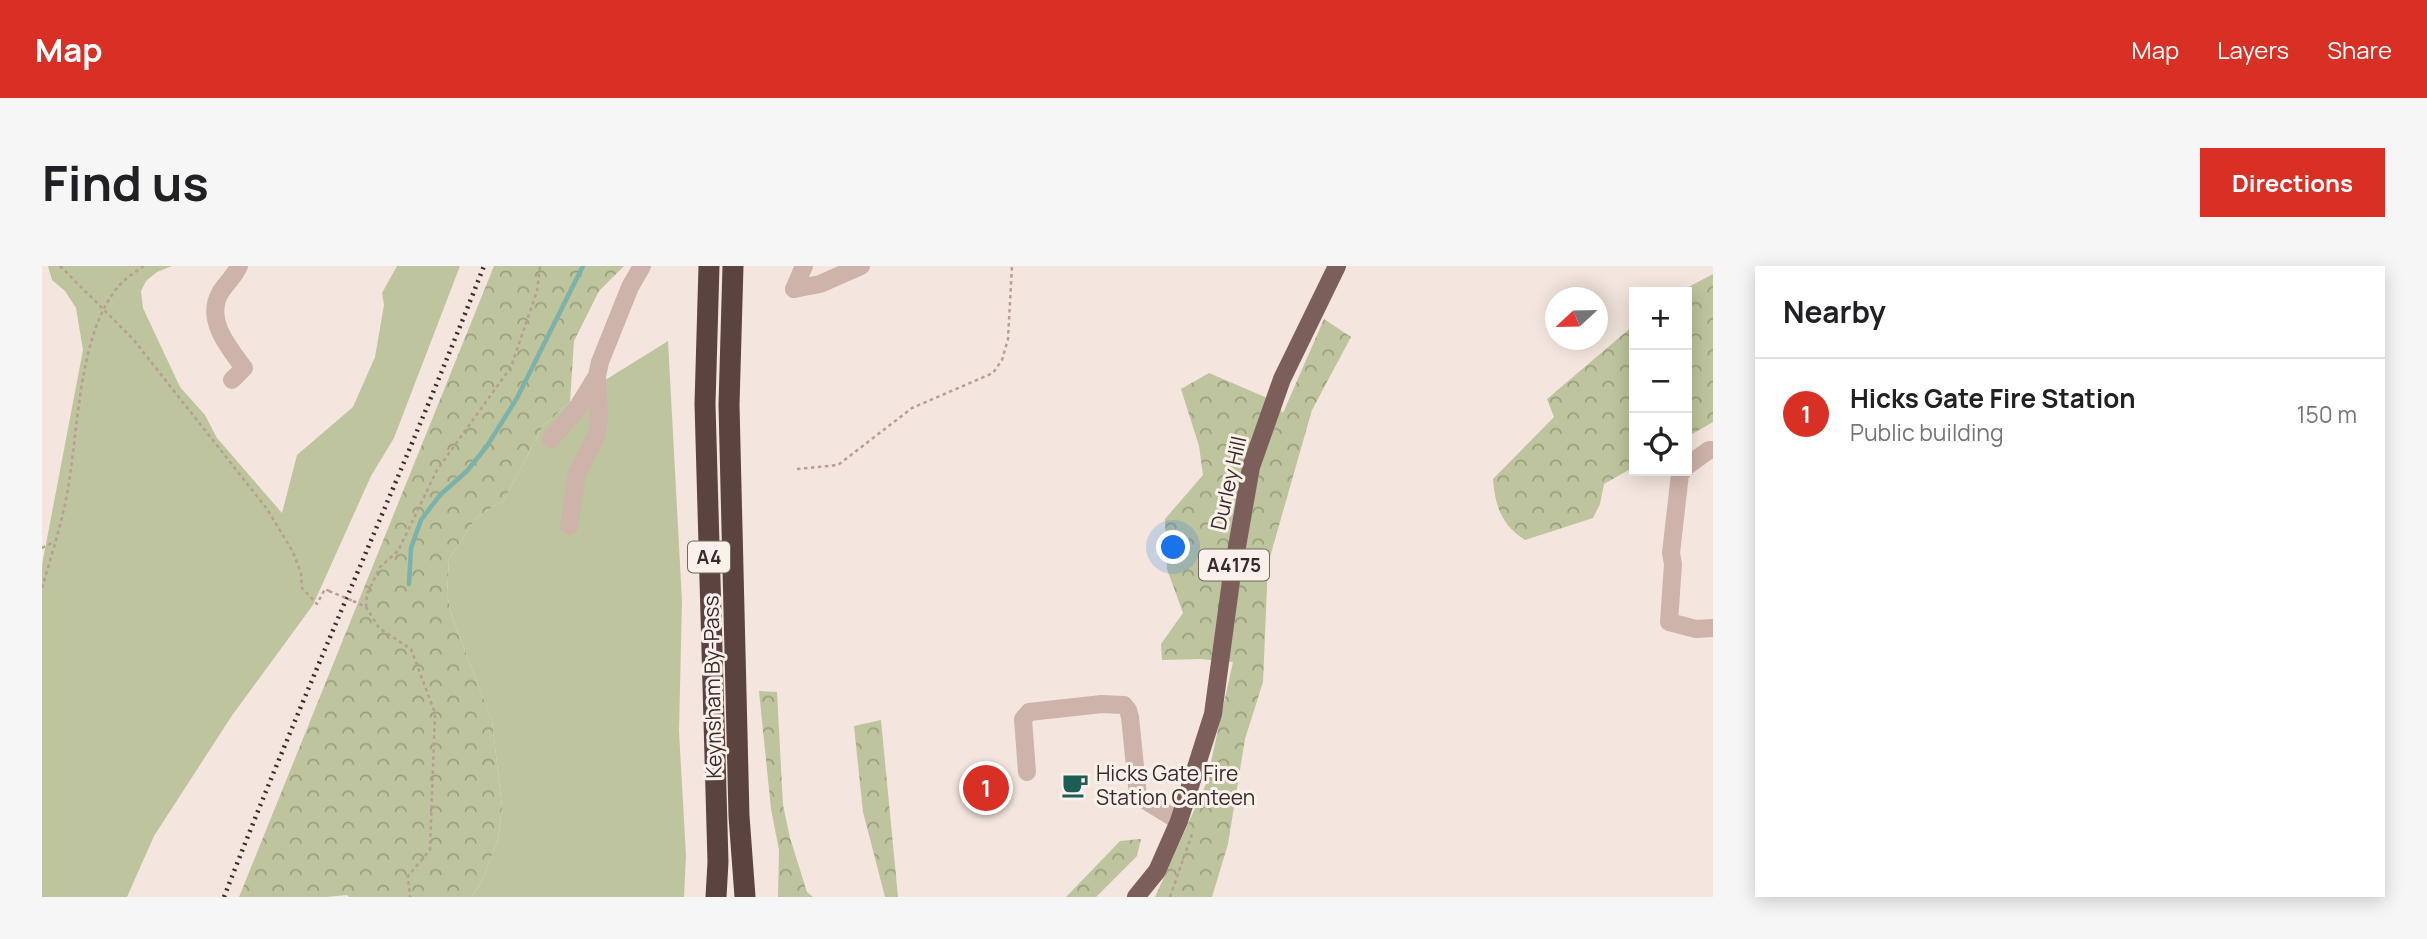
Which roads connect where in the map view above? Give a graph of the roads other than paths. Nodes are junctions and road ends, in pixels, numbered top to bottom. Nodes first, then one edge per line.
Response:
1 (239, 266) edge
2 (642, 266) edge
3 (709, 266) edge
4 (733, 266) edge
5 (804, 266) edge
6 (861, 266) edge
7 (1337, 266) edge
8 (597, 376) junction
9 (232, 380) dead end
10 (551, 439) dead end
11 (1713, 450) edge
12 (1692, 462) edge
13 (1680, 476) edge
14 (569, 526) dead end
15 (1713, 628) edge
16 (1027, 772) dead end
17 (1183, 813) junction
18 (716, 897) edge
19 (746, 897) edge
20 (1136, 897) edge

1 - 9 lane
2 - 8 lane
3 - 18 highway, Keynsham By-Pass / A4
4 - 19 highway, Keynsham By-Pass / A4
5 - 6 lane
7 - 17 main road, Durley Hill / A4175
8 - 10 lane
8 - 14 lane
11 - 12 lane
13 - 15 lane
16 - 17 lane
17 - 20 main road, A4175

